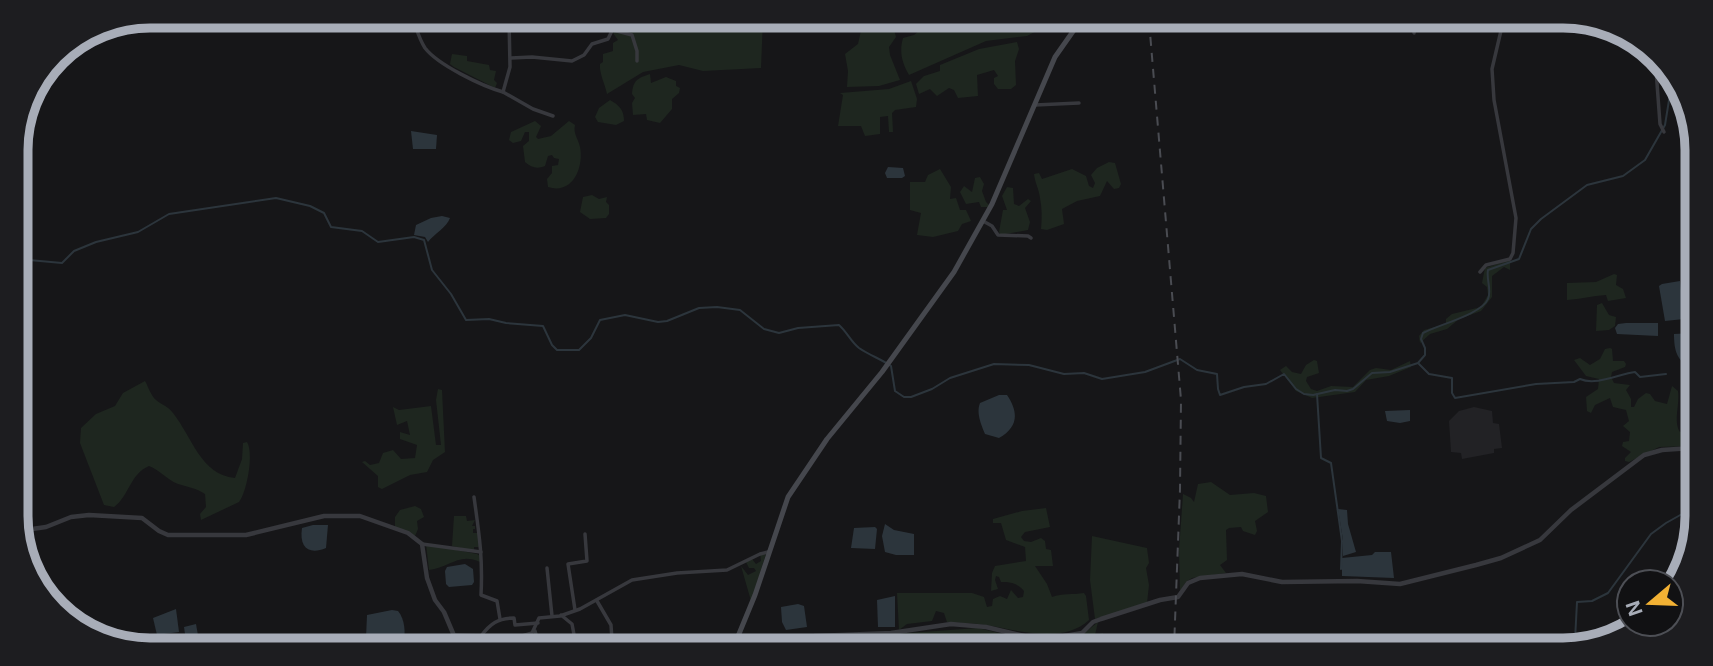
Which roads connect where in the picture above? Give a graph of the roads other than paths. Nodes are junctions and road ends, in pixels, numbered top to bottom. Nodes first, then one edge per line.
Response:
1 (416, 28) edge
2 (510, 28) edge
3 (1075, 28) edge
4 (1414, 28) edge
5 (1502, 28) edge
6 (613, 30) joint
7 (1413, 33) dead end
8 (511, 58) junction
9 (637, 61) dead end
10 (1656, 72) edge
11 (503, 92) junction
12 (1079, 103) dead end
13 (1035, 105) junction
14 (553, 116) dead end
15 (1663, 130) dead end
16 (983, 221) junction
17 (1031, 238) dead end
18 (1480, 272) dead end
19 (1685, 449) edge
20 (474, 497) dead end
21 (29, 529) edge
22 (585, 534) dead end
23 (422, 544) junction
24 (481, 552) junction
25 (768, 552) junction
26 (547, 568) dead end
27 (597, 601) junction
28 (575, 610) junction
29 (561, 615) junction
30 (552, 616) junction
31 (500, 619) junction
32 (538, 623) junction
33 (535, 631) junction
34 (481, 636) junction
35 (456, 638) edge
36 (464, 638) edge
37 (503, 638) edge
38 (518, 638) edge
39 (537, 638) edge
40 (575, 638) edge
41 (612, 638) edge
42 (737, 638) edge
43 (808, 638) edge
44 (1033, 638) edge
45 (1053, 638) edge

1 - 11 street
2 - 8 street
3 - 13 main road
4 - 7 street
5 - 18 street
6 - 8 street
6 - 9 street
8 - 11 street
10 - 15 street
11 - 14 street
12 - 13 street
13 - 16 main road
16 - 17 street
16 - 25 main road
19 - 45 street
20 - 24 street
21 - 23 street
22 - 28 street
23 - 24 street
23 - 35 street
24 - 31 street
25 - 27 street
25 - 42 main road
26 - 30 street
27 - 28 street
27 - 41 street
28 - 29 street
29 - 30 street
29 - 40 street
30 - 32 street
31 - 32 street
31 - 34 street
32 - 33 street
33 - 38 street
33 - 39 street
34 - 36 street
34 - 37 street
43 - 44 street

